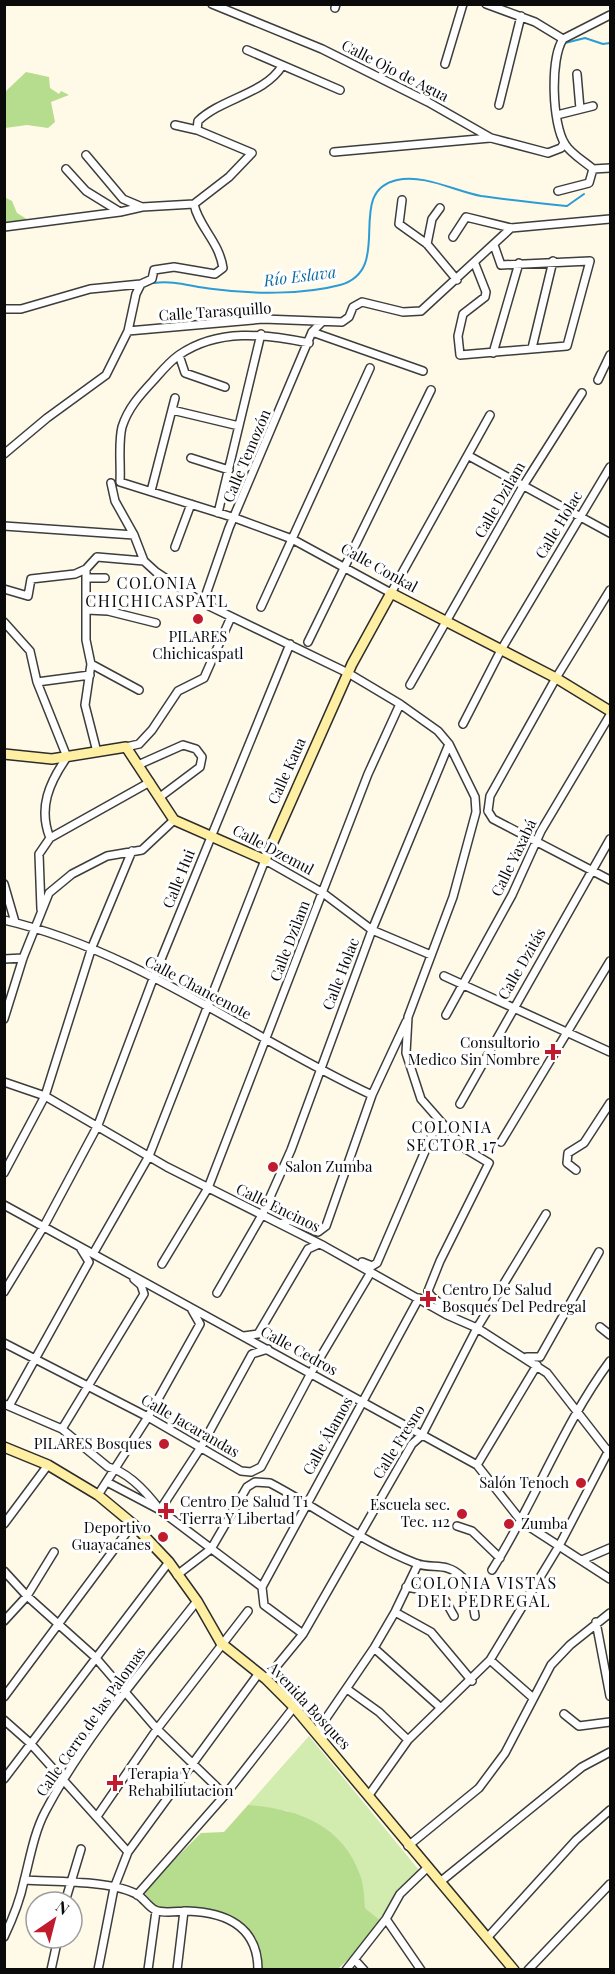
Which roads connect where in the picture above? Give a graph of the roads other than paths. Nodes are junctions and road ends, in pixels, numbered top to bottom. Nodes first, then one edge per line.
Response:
1 (212, 4) edge
2 (463, 4) edge
3 (486, 4) edge
4 (610, 15) edge
5 (521, 16) junction
6 (563, 39) junction
7 (247, 50) dead end
8 (445, 64) dead end
9 (282, 66) junction
10 (577, 74) dead end
11 (340, 90) dead end
12 (499, 105) dead end
13 (593, 106) dead end
14 (580, 109) junction
15 (557, 115) junction
16 (175, 125) dead end
17 (198, 130) junction
18 (490, 138) junction
19 (564, 143) junction
20 (334, 152) dead end
21 (86, 155) dead end
22 (610, 168) edge
23 (66, 169) dead end
24 (593, 169) junction
25 (558, 190) dead end
26 (402, 200) dead end
27 (194, 204) junction
28 (141, 207) junction
29 (440, 208) dead end
30 (120, 213) junction
31 (610, 219) edge
32 (4, 227) edge
33 (511, 228) junction
34 (453, 237) dead end
35 (427, 244) junction
36 (494, 245) junction
37 (553, 261) junction
38 (519, 263) junction
39 (475, 264) junction
40 (457, 280) junction
41 (141, 284) junction
42 (4, 309) edge
43 (321, 323) junction
44 (128, 331) junction
45 (312, 332) junction
46 (261, 334) junction
47 (309, 343) junction
48 (532, 348) junction
49 (493, 353) junction
50 (179, 355) junction
51 (610, 355) edge
52 (370, 368) dead end
53 (423, 371) dead end
54 (598, 380) dead end
55 (225, 387) dead end
56 (431, 390) dead end
57 (582, 393) dead end
58 (175, 398) dead end
59 (172, 410) junction
60 (490, 415) dead end
61 (239, 426) junction
62 (6, 452) edge
63 (469, 456) junction
64 (191, 458) dead end
65 (610, 467) edge
66 (229, 470) junction
67 (111, 483) dead end
68 (523, 486) junction
69 (151, 491) junction
70 (191, 504) junction
71 (218, 513) junction
72 (579, 517) junction
73 (235, 518) junction
74 (4, 526) edge
75 (610, 533) edge
76 (134, 535) junction
77 (292, 539) junction
78 (175, 547) dead end
79 (144, 561) junction
80 (345, 566) junction
81 (86, 569) junction
82 (87, 578) junction
83 (105, 578) dead end
84 (610, 590) edge
85 (5, 592) edge
86 (392, 593) junction
87 (203, 603) junction
88 (261, 607) dead end
89 (87, 610) junction
90 (231, 617) junction
91 (446, 621) junction
92 (4, 622) edge
93 (156, 623) dead end
94 (308, 642) dead end
95 (290, 644) junction
96 (501, 650) junction
97 (91, 664) junction
98 (348, 673) junction
99 (90, 675) junction
100 (556, 678) junction
101 (37, 682) junction
102 (410, 685) dead end
103 (139, 690) dead end
104 (400, 704) junction
105 (610, 713) edge
106 (463, 724) dead end
107 (449, 744) junction
108 (126, 747) junction
109 (97, 752) junction
110 (4, 754) edge
111 (67, 757) junction
112 (138, 765) junction
113 (150, 782) junction
114 (160, 797) junction
115 (488, 811) junction
116 (476, 812) junction
117 (174, 820) junction
118 (211, 834) junction
119 (50, 838) junction
120 (610, 839) edge
121 (537, 841) junction
122 (132, 851) junction
123 (265, 860) junction
124 (592, 870) junction
125 (610, 880) edge
126 (4, 884) edge
127 (323, 893) junction
128 (41, 911) junction
129 (4, 920) edge
130 (15, 922) junction
131 (35, 928) junction
132 (372, 930) junction
133 (92, 947) junction
134 (431, 955) junction
135 (23, 958) junction
136 (4, 959) edge
137 (610, 961) edge
138 (444, 976) dead end
139 (153, 979) junction
140 (461, 983) junction
141 (208, 1006) junction
142 (513, 1008) junction
143 (446, 1015) dead end
144 (408, 1017) junction
145 (4, 1019) edge
146 (568, 1032) junction
147 (266, 1041) junction
148 (610, 1052) edge
149 (320, 1071) junction
150 (4, 1082) edge
151 (372, 1095) junction
152 (45, 1096) junction
153 (610, 1103) edge
154 (460, 1104) dead end
155 (438, 1121) junction
156 (98, 1125) junction
157 (501, 1142) dead end
158 (149, 1156) junction
159 (576, 1170) dead end
160 (4, 1173) edge
161 (208, 1188) junction
162 (4, 1205) edge
163 (546, 1214) dead end
164 (262, 1215) junction
165 (281, 1224) junction
166 (44, 1226) junction
167 (319, 1244) junction
168 (80, 1246) junction
169 (599, 1252) dead end
170 (93, 1254) junction
171 (162, 1264) dead end
172 (373, 1268) junction
173 (126, 1271) junction
174 (4, 1292) edge
175 (217, 1293) dead end
176 (419, 1298) junction
177 (188, 1306) junction
178 (447, 1315) junction
179 (600, 1327) dead end
180 (477, 1328) junction
181 (610, 1335) edge
182 (243, 1336) junction
183 (4, 1343) edge
184 (268, 1350) junction
185 (524, 1357) junction
186 (36, 1358) junction
187 (610, 1361) edge
188 (537, 1365) junction
189 (311, 1374) junction
190 (88, 1385) junction
191 (362, 1402) junction
192 (7, 1405) edge
193 (577, 1410) junction
194 (148, 1417) junction
195 (62, 1430) junction
196 (422, 1435) junction
197 (4, 1447) edge
198 (201, 1447) junction
199 (610, 1451) edge
200 (477, 1464) junction
201 (48, 1465) junction
202 (116, 1469) junction
203 (107, 1482) junction
204 (98, 1495) junction
205 (307, 1503) junction
206 (160, 1510) junction
207 (522, 1522) junction
208 (4, 1524) edge
209 (133, 1524) junction
210 (457, 1526) dead end
211 (359, 1535) junction
212 (560, 1546) junction
213 (610, 1548) edge
214 (211, 1549) junction
215 (54, 1552) dead end
216 (500, 1558) junction
217 (582, 1560) junction
218 (169, 1562) junction
219 (417, 1564) junction
220 (492, 1570) dead end
221 (4, 1571) edge
222 (177, 1575) junction
223 (610, 1579) edge
224 (262, 1587) junction
225 (406, 1587) junction
226 (27, 1596) junction
227 (197, 1602) junction
228 (248, 1611) dead end
229 (395, 1612) junction
230 (610, 1613) edge
231 (454, 1616) dead end
232 (475, 1616) dead end
233 (4, 1621) edge
234 (596, 1622) junction
235 (57, 1624) junction
236 (303, 1634) junction
237 (221, 1643) junction
238 (374, 1648) junction
239 (95, 1657) junction
240 (490, 1660) junction
241 (262, 1676) junction
242 (472, 1680) junction
243 (347, 1689) junction
244 (124, 1694) junction
245 (610, 1696) edge
246 (4, 1697) edge
247 (532, 1697) junction
248 (294, 1707) junction
249 (441, 1708) junction
250 (564, 1714) dead end
251 (4, 1720) edge
252 (610, 1722) edge
253 (157, 1729) junction
254 (316, 1733) junction
255 (408, 1740) junction
256 (30, 1743) junction
257 (610, 1752) edge
258 (193, 1766) junction
259 (4, 1779) edge
260 (64, 1780) junction
261 (225, 1795) junction
262 (369, 1795) junction
263 (610, 1810) edge
264 (98, 1815) junction
265 (408, 1846) junction
266 (81, 1849) dead end
267 (128, 1852) junction
268 (428, 1868) junction
269 (25, 1880) junction
270 (440, 1882) junction
271 (69, 1884) junction
272 (610, 1884) edge
273 (114, 1888) junction
274 (68, 1890) edge
275 (137, 1895) junction
276 (156, 1911) junction
277 (184, 1911) junction
278 (386, 1919) junction
279 (7, 1925) edge
280 (4, 1937) edge
281 (487, 1938) junction
282 (55, 1950) edge
283 (355, 1960) junction
284 (51, 1970) edge
285 (98, 1970) edge
286 (148, 1970) edge
287 (177, 1970) edge
288 (258, 1970) edge
289 (346, 1970) edge
290 (364, 1970) edge
291 (421, 1970) edge
292 (514, 1970) edge
293 (528, 1970) edge

1 - 18 street, Calle Ojo de Agua
2 - 8 street
3 - 5 street
4 - 6 street
5 - 6 street
5 - 12 street
6 - 15 street
7 - 9 street
9 - 11 street
9 - 17 street
10 - 14 street
13 - 14 street
14 - 15 street
15 - 19 street
16 - 17 street
17 - 27 street
18 - 19 street, Calle Ojo de Agua
18 - 20 street
19 - 24 street
21 - 28 street
22 - 24 street
23 - 30 street
24 - 25 street
26 - 35 street
27 - 28 street
27 - 41 street
28 - 30 street
29 - 35 street
30 - 32 street
31 - 33 street
33 - 34 street
33 - 36 street, Calle Tarasquillo
35 - 40 street
36 - 38 street
36 - 39 street, Calle Tarasquillo
37 - 38 street
37 - 48 street
37 - 48 street
38 - 49 street
39 - 40 street, Calle Tarasquillo
39 - 49 street
40 - 43 street, Calle Tarasquillo
41 - 42 street
41 - 44 street
43 - 44 street, Calle Tarasquillo
43 - 45 street, Calle Temozón
44 - 62 street
45 - 47 street, Calle Temozón
45 - 53 street
46 - 47 street
46 - 50 street
46 - 61 street
47 - 73 street, Calle Temozón
48 - 49 street
50 - 55 street
50 - 69 street, Calle Conkal
51 - 54 street
52 - 77 street
56 - 80 street
57 - 68 street, Calle Dzilam
58 - 59 street
59 - 61 street
59 - 69 street
60 - 63 street, Calle Kaua
61 - 66 street
63 - 68 street
63 - 86 street, Calle Kaua
64 - 66 street
65 - 72 street, Calle Holac
66 - 71 street
67 - 76 street
68 - 72 street
68 - 91 street, Calle Dzilam
69 - 70 street, Calle Conkal
70 - 71 street, Calle Conkal
70 - 78 street
71 - 73 street, Calle Conkal
72 - 75 street
72 - 96 street, Calle Holac
73 - 77 street, Calle Conkal
73 - 87 street, Calle Temozón
74 - 76 street
76 - 79 street
77 - 80 street, Calle Conkal
77 - 88 street
79 - 81 street
79 - 87 street
80 - 86 street, Calle Conkal
80 - 94 street
81 - 82 street
81 - 85 street
82 - 83 street
82 - 89 street
84 - 100 street
86 - 91 street, Calle Conkal
86 - 98 street, Calle Kaua
87 - 90 street
89 - 93 street
89 - 97 street
90 - 95 street
90 - 108 street
91 - 96 street, Calle Conkal
91 - 102 street, Calle Dzilam
92 - 101 street
95 - 98 street
95 - 118 street, Calle Hui
96 - 100 street, Calle Conkal
96 - 106 street, Calle Holac
97 - 99 street
97 - 103 street
98 - 104 street
98 - 123 street, Calle Kaua
99 - 101 street
99 - 109 street
100 - 105 street, Calle Conkal
100 - 115 street
101 - 111 street
104 - 107 street
104 - 127 street, Calle Dzilam
105 - 121 street, Calle Yaxabá
107 - 116 street
107 - 132 street, Calle Holac
108 - 109 street
108 - 112 street
109 - 111 street
110 - 111 street
111 - 119 street
112 - 113 street
112 - 114 street
113 - 114 street
113 - 119 street
114 - 117 street
115 - 116 street
115 - 121 street
116 - 134 street
117 - 118 street, Calle Dzemul
117 - 122 street
118 - 123 street, Calle Dzemul
118 - 139 street, Calle Hui
119 - 128 street
120 - 124 street, Calle Dzitás
121 - 124 street
121 - 140 street, Calle Yaxabá
122 - 128 street
122 - 133 street
123 - 127 street, Calle Dzemul
123 - 141 street, Calle Kaua
124 - 125 street
124 - 142 street, Calle Dzitás
126 - 130 street
127 - 132 street, Calle Dzemul
127 - 147 street, Calle Dzilam
128 - 131 street
129 - 130 street, Calle Chancenote
130 - 131 street, Calle Chancenote
131 - 133 street, Calle Chancenote
131 - 135 street
132 - 134 street, Calle Dzemul
132 - 149 street, Calle Holac
133 - 139 street, Calle Chancenote
133 - 152 street
134 - 144 street
135 - 136 street
135 - 145 street
137 - 146 street
138 - 140 street
139 - 141 street, Calle Chancenote
139 - 156 street, Calle Hui
140 - 142 street
140 - 143 street, Calle Yaxabá
141 - 147 street, Calle Chancenote
141 - 158 street, Calle Kaua
142 - 146 street
142 - 154 street, Calle Dzitás
144 - 151 street
144 - 155 street
146 - 148 street
146 - 157 street
147 - 149 street, Calle Chancenote
147 - 161 street, Calle Dzilam
149 - 151 street, Calle Chancenote
149 - 164 street, Calle Holac
150 - 152 street, Calle Encinos
151 - 165 street
152 - 156 street, Calle Encinos
152 - 160 street
153 - 159 street
155 - 172 street
155 - 178 street
156 - 158 street, Calle Encinos
156 - 166 street, Calle Hui
158 - 161 street, Calle Encinos
158 - 170 street, Calle Kaua
161 - 164 street, Calle Encinos
161 - 171 street, Calle Dzilam
162 - 166 street, Calle Cedros
163 - 180 street, Calle Fresno
164 - 165 street, Calle Encinos
164 - 175 street, Calle Holac
165 - 167 street, Calle Encinos
166 - 168 street, Calle Cedros
166 - 174 street, Calle Hui
167 - 172 street, Calle Encinos
167 - 182 street
168 - 170 street, Calle Cedros
168 - 186 street
169 - 185 street
170 - 173 street, Calle Cedros
172 - 176 street, Calle Encinos
172 - 189 street, Calle Jacarandas
173 - 177 street, Calle Cedros
173 - 190 street
176 - 178 street, Calle Encinos
176 - 191 street, Calle Álamos
177 - 182 street, Calle Cedros
177 - 194 street
178 - 180 street, Calle Encinos
179 - 181 street
180 - 185 street, Calle Encinos
180 - 196 street, Calle Fresno
182 - 184 street, Calle Cedros
183 - 186 street, Calle Jacarandas
184 - 189 street, Calle Cedros
184 - 198 street
185 - 188 street, Calle Encinos
186 - 190 street, Calle Jacarandas
186 - 192 street
187 - 193 street
188 - 193 street, Calle Encinos
188 - 200 street
189 - 191 street, Calle Cedros
189 - 198 street, Calle Jacarandas
190 - 194 street, Calle Jacarandas
190 - 195 street
191 - 196 street, Calle Cedros
191 - 205 street, Calle Álamos
192 - 195 street
193 - 199 street, Calle Encinos
193 - 207 street
194 - 198 street, Calle Jacarandas
194 - 202 street
195 - 202 street
196 - 200 street, Calle Cedros
196 - 211 street, Calle Fresno
197 - 201 street, Avenida Bosques
198 - 206 street
199 - 212 street
200 - 207 street, Calle Cedros
201 - 204 street, Avenida Bosques
201 - 208 street
202 - 203 street
202 - 206 street
203 - 204 street
203 - 206 street
204 - 209 street, Avenida Bosques
205 - 211 street
205 - 214 street
205 - 224 street, Calle Álamos
206 - 214 street
207 - 212 street, Calle Cedros
207 - 216 street
209 - 218 street, Avenida Bosques
209 - 235 street
210 - 216 street
211 - 219 street
211 - 236 street, Calle Fresno
212 - 217 street, Calle Cedros
212 - 240 street
213 - 217 street
214 - 222 street
214 - 224 street
215 - 226 street
216 - 220 street
217 - 223 street, Calle Cedros
218 - 222 street, Avenida Bosques
218 - 239 street
219 - 225 street
219 - 232 street
221 - 226 street
222 - 227 street, Avenida Bosques
224 - 236 street
225 - 229 street
225 - 231 street
226 - 233 street
226 - 235 street
227 - 237 street, Avenida Bosques
227 - 244 street, Calle Cerro de las Palomas
228 - 237 street
229 - 238 street
229 - 242 street
230 - 234 street
234 - 245 street
234 - 247 street
235 - 239 street
235 - 246 street
236 - 241 street, Calle Fresno
237 - 241 street, Avenida Bosques
237 - 253 street
238 - 243 street
238 - 249 street
239 - 244 street
239 - 256 street
240 - 242 street
240 - 247 street
241 - 248 street, Avenida Bosques
241 - 258 street, Calle Fresno
242 - 249 street
243 - 254 street
243 - 255 street
244 - 253 street
244 - 260 street, Calle Cerro de las Palomas
247 - 265 street
248 - 254 street, Avenida Bosques
248 - 261 street
249 - 255 street
250 - 252 street
251 - 256 street
253 - 258 street
253 - 264 street
254 - 262 street, Avenida Bosques
255 - 262 street
256 - 259 street
256 - 260 street
257 - 270 street
258 - 261 street
258 - 267 street, Calle Fresno
260 - 264 street
260 - 269 street, Calle Cerro de las Palomas
261 - 275 street
262 - 265 street, Avenida Bosques
263 - 281 street
264 - 267 street
265 - 268 street, Avenida Bosques
266 - 271 street
267 - 273 street, Calle Fresno
268 - 270 street, Avenida Bosques
268 - 278 street
269 - 271 street
269 - 279 street, Calle Cerro de las Palomas
270 - 281 street, Avenida Bosques
271 - 273 street
271 - 274 street
272 - 293 street
273 - 275 street
273 - 285 street, Calle Fresno
275 - 276 street
276 - 277 street
276 - 286 street
277 - 287 street
277 - 288 street
278 - 283 street
278 - 291 street
279 - 280 street, Calle Cerro de las Palomas
281 - 292 street, Avenida Bosques
282 - 284 street
283 - 289 street
283 - 290 street

